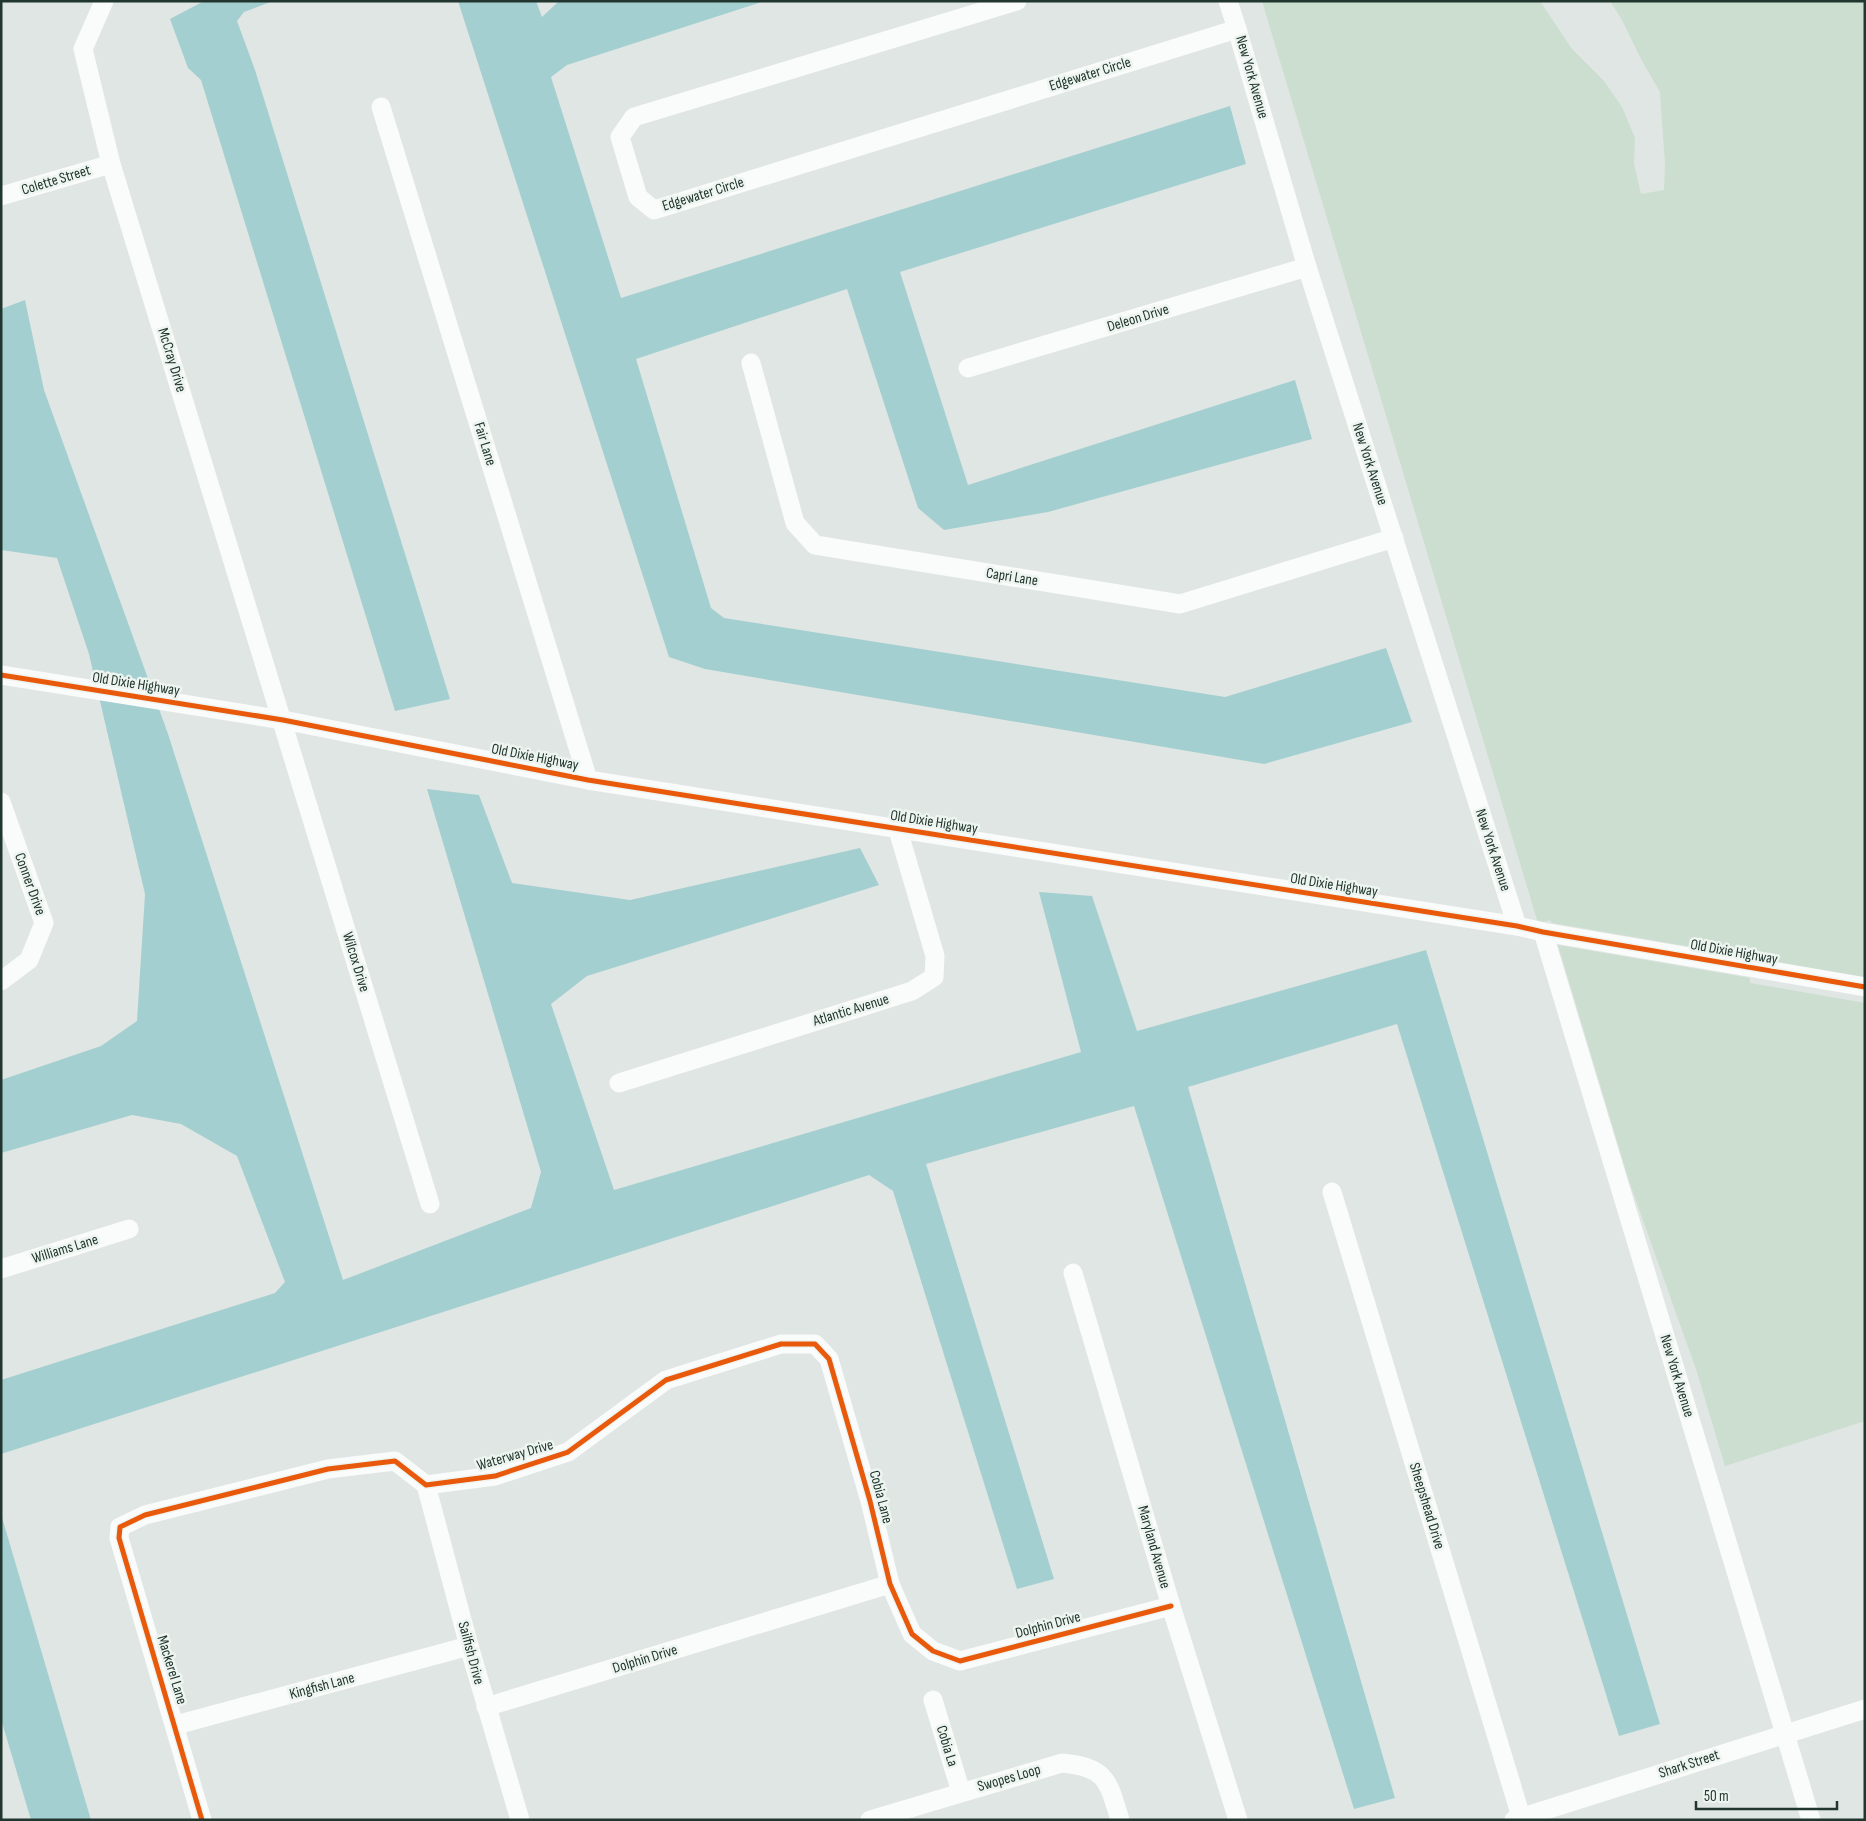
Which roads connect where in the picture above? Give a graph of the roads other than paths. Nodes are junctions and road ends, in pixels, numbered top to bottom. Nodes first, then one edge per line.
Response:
1 (104, 1) edge
2 (1017, 1) edge
3 (1228, 1) edge
4 (1237, 29) junction
5 (381, 107) dead end
6 (111, 164) junction
7 (1, 196) edge
8 (1307, 267) junction
9 (752, 363) dead end
10 (968, 368) dead end
11 (1394, 538) junction
12 (1, 675) edge
13 (283, 720) junction
14 (588, 780) junction
15 (1, 802) edge
16 (898, 830) junction
17 (1518, 926) junction
18 (1543, 932) junction
19 (1, 981) edge
20 (1865, 986) edge
21 (619, 1083) dead end
22 (1332, 1192) dead end
23 (430, 1204) dead end
24 (129, 1229) dead end
25 (1, 1269) edge
26 (1073, 1273) dead end
27 (815, 1344) joint
28 (426, 1486) junction
29 (890, 1584) junction
30 (1171, 1606) junction
31 (469, 1646) junction
32 (933, 1651) joint
33 (933, 1700) dead end
34 (486, 1707) junction
35 (1865, 1709) edge
36 (176, 1725) junction
37 (1784, 1734) junction
38 (961, 1792) junction
39 (1519, 1819) edge
40 (202, 1820) edge
41 (520, 1820) edge
42 (870, 1820) edge
43 (1120, 1820) edge
44 (1238, 1820) edge
45 (1810, 1820) edge

1 - 6 street, McCray Drive
2 - 4 street, Edgewater Circle
3 - 4 street, New York Avenue
4 - 8 street, New York Avenue
5 - 14 street, Fair Lane
6 - 7 street, Colette Street
6 - 13 street, McCray Drive
8 - 10 street, Deleon Drive
8 - 11 street, New York Avenue
9 - 11 street, Capri Lane
11 - 17 street, New York Avenue
12 - 13 street, Old Dixie Highway
13 - 14 street, Old Dixie Highway
13 - 23 street, Wilcox Drive
14 - 16 street, Old Dixie Highway
15 - 19 street, Conner Drive
16 - 17 street, Old Dixie Highway
16 - 21 street, Atlantic Avenue
17 - 18 street, Old Dixie Highway
18 - 20 street, Old Dixie Highway
18 - 37 street, New York Avenue
22 - 39 street, Sheepshead Drive
24 - 25 street, Williams Lane
26 - 30 street, Maryland Avenue
27 - 28 street, Waterway Drive
27 - 29 street, Cobia Lane
28 - 31 street, Sailfish Drive
28 - 36 street, Mackerel Lane
29 - 32 street, Cobia Lane
29 - 34 street, Dolphin Drive
30 - 32 street, Dolphin Drive
30 - 44 street, Maryland Avenue
31 - 34 street, Sailfish Drive
31 - 36 street, Kingfish Lane
33 - 38 street, Cobia La
34 - 41 street, Sailfish Drive
35 - 37 street, Shark Street
36 - 40 street, Mackerel Lane
37 - 39 street, Shark Street
37 - 45 street, New York Avenue
38 - 42 street, Swopes Loop
38 - 43 street, Swopes Loop

